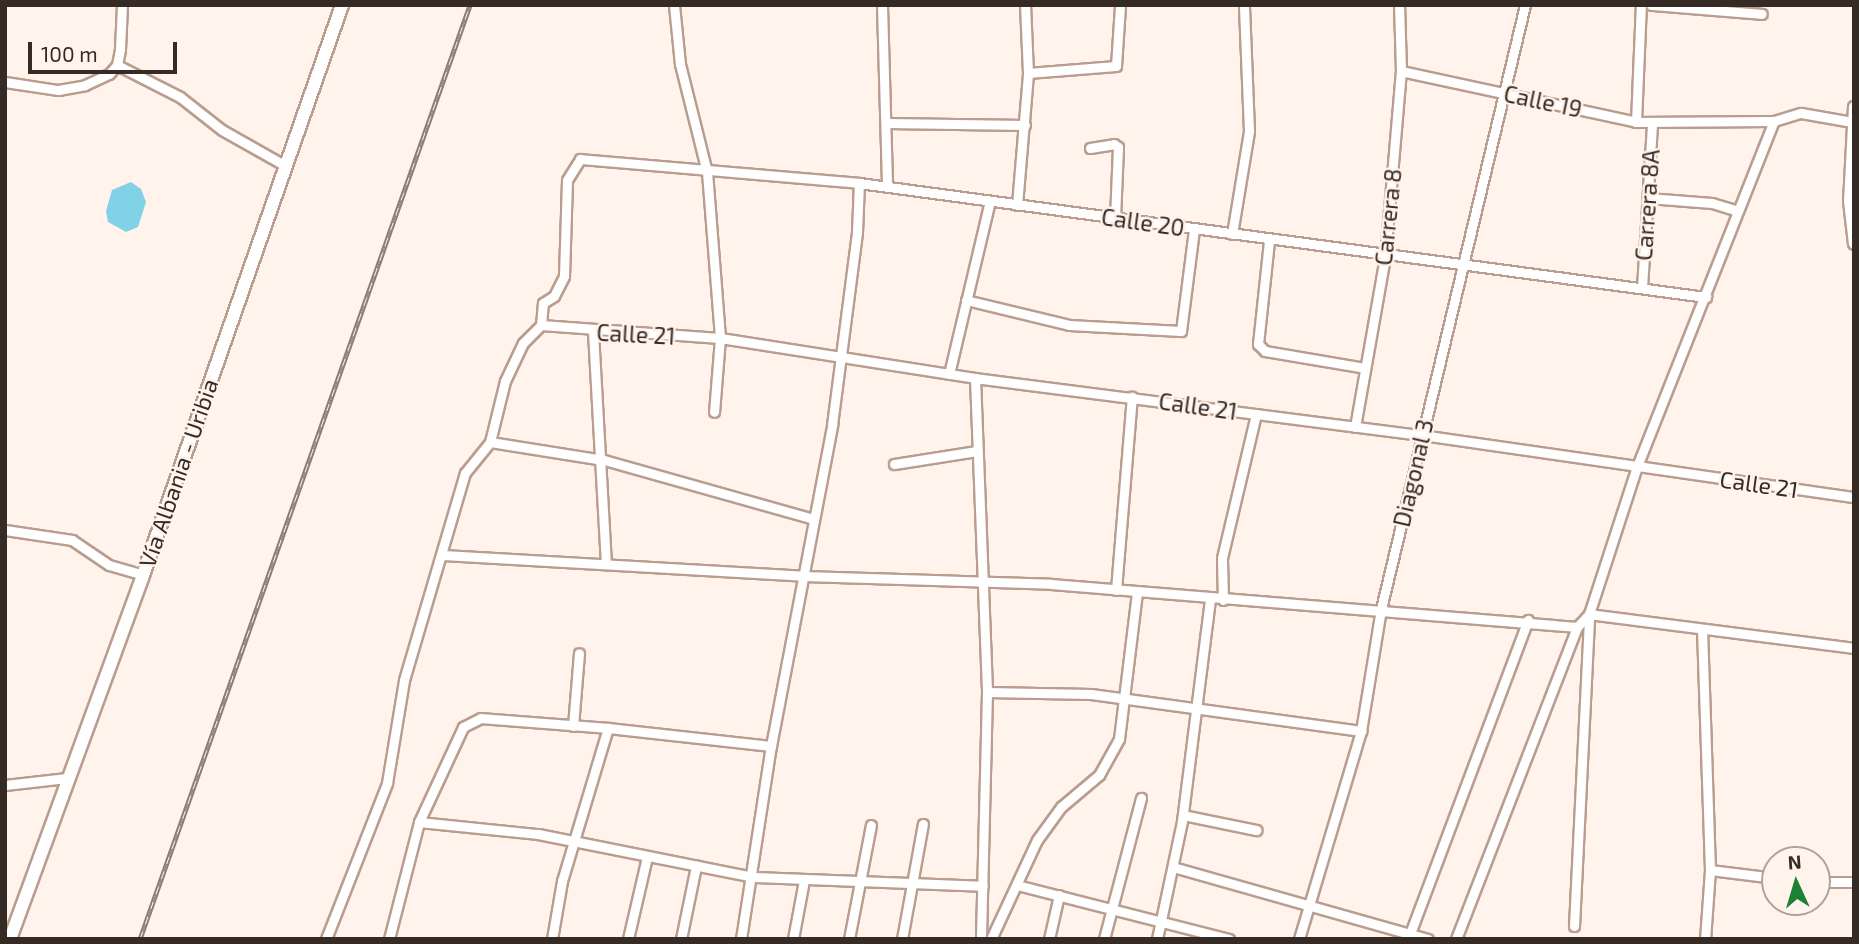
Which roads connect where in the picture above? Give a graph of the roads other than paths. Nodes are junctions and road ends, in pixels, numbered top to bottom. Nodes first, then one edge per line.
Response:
1 (122, 5) edge
2 (342, 5) edge
3 (674, 5) edge
4 (882, 5) edge
5 (1024, 5) edge
6 (1120, 5) edge
7 (1244, 5) edge
8 (1399, 5) edge
9 (1525, 5) edge
10 (1642, 5) edge
11 (1651, 5) edge
12 (1762, 14) dead end
13 (117, 65) junction
14 (1401, 71) junction
15 (1028, 73) junction
16 (5, 82) edge
17 (1506, 93) junction
18 (1854, 107) edge
19 (1774, 121) junction
20 (1636, 122) junction
21 (1852, 122) junction
22 (887, 123) junction
23 (1652, 123) junction
24 (1025, 125) junction
25 (1090, 148) dead end
26 (284, 165) junction
27 (707, 172) junction
28 (859, 183) junction
29 (887, 187) junction
30 (1648, 198) junction
31 (990, 201) junction
32 (1017, 205) junction
33 (1738, 211) junction
34 (1115, 218) junction
35 (1194, 229) junction
36 (1232, 234) junction
37 (1269, 241) junction
38 (1854, 244) edge
39 (1385, 257) junction
40 (1464, 264) junction
41 (1642, 288) junction
42 (1706, 297) junction
43 (966, 300) junction
44 (541, 325) junction
45 (593, 332) junction
46 (720, 338) junction
47 (838, 355) junction
48 (1365, 368) junction
49 (949, 374) junction
50 (975, 378) junction
51 (1132, 397) junction
52 (714, 412) dead end
53 (1256, 414) junction
54 (1355, 427) junction
55 (1422, 435) junction
56 (490, 442) junction
57 (977, 452) junction
58 (604, 460) junction
59 (894, 464) dead end
60 (1636, 469) junction
61 (1854, 497) edge
62 (814, 519) junction
63 (5, 530) edge
64 (443, 555) junction
65 (606, 563) junction
66 (143, 575) junction
67 (803, 576) junction
68 (983, 582) junction
69 (1116, 590) junction
70 (1137, 593) junction
71 (1210, 599) junction
72 (1223, 600) junction
73 (1381, 609) junction
74 (1589, 614) junction
75 (1528, 620) junction
76 (1577, 626) junction
77 (1702, 629) junction
78 (1854, 648) edge
79 (579, 653) dead end
80 (987, 692) junction
81 (1127, 698) junction
82 (1198, 706) junction
83 (573, 726) junction
84 (608, 729) junction
85 (1361, 731) junction
86 (771, 746) junction
87 (67, 778) junction
88 (5, 785) edge
89 (1141, 797) dead end
90 (1183, 814) junction
91 (419, 822) junction
92 (923, 824) dead end
93 (872, 825) dead end
94 (1256, 830) dead end
95 (573, 843) junction
96 (647, 857) junction
97 (696, 866) junction
98 (1173, 867) junction
99 (1710, 870) junction
100 (1761, 876) edge
101 (753, 877) junction
102 (804, 880) junction
103 (1831, 882) edge
104 (862, 883) junction
105 (1854, 883) edge
106 (1017, 885) junction
107 (913, 886) junction
108 (983, 886) junction
109 (1059, 894) junction
110 (1308, 903) junction
111 (1111, 908) junction
112 (1161, 920) junction
113 (1574, 926) dead end
114 (1409, 936) edge
115 (1214, 937) edge
116 (10, 939) edge
117 (326, 939) edge
118 (389, 939) edge
119 (552, 939) edge
120 (628, 939) edge
121 (681, 939) edge
122 (741, 939) edge
123 (793, 939) edge
124 (849, 939) edge
125 (902, 939) edge
126 (981, 939) edge
127 (992, 939) edge
128 (1049, 939) edge
129 (1104, 939) edge
130 (1157, 939) edge
131 (1229, 939) edge
132 (1299, 939) edge
133 (1428, 939) edge
134 (1456, 939) edge
135 (1705, 939) edge

1 - 13 street
2 - 26 main road, Vía Albania - Uribia
3 - 27 street
4 - 22 street
5 - 15 street
6 - 15 street
7 - 36 street
8 - 14 street, Carrera 8
9 - 17 street, Diagonal 3
10 - 20 street, Carrera 8A
11 - 12 street
13 - 16 street
13 - 26 street
14 - 17 street, Calle 19
14 - 39 street, Carrera 8
15 - 24 street
17 - 20 street, Calle 19
17 - 40 street, Diagonal 3
18 - 21 street
19 - 21 street, Calle 19
19 - 23 street, Calle 19
19 - 33 street
20 - 23 street, Calle 19
21 - 38 street
22 - 24 street
22 - 29 street
23 - 30 street, Carrera 8A
24 - 32 street
25 - 34 street
26 - 66 main road, Vía Albania - Uribia
27 - 28 street, Calle 20
27 - 44 street, Calle 20
27 - 46 street
28 - 29 street, Calle 20
28 - 47 street
29 - 31 street, Calle 20
30 - 33 street
30 - 41 street, Carrera 8A
31 - 32 street, Calle 20
31 - 43 street
32 - 34 street, Calle 20
33 - 42 street
34 - 35 street, Calle 20
35 - 36 street, Calle 20
35 - 43 street
36 - 37 street, Calle 20
37 - 39 street, Calle 20
37 - 48 street
39 - 40 street, Calle 20
39 - 48 street, Carrera 8
40 - 41 street, Calle 20
40 - 55 street, Diagonal 3
41 - 42 street, Calle 20
42 - 60 street
43 - 49 street
44 - 45 street, Calle 21
44 - 56 street
45 - 46 street, Calle 21
45 - 58 street
46 - 47 street, Calle 21
46 - 52 street
47 - 49 street, Calle 21
47 - 62 street
48 - 54 street, Carrera 8
49 - 50 street, Calle 21
50 - 51 street, Calle 21
50 - 57 street
51 - 53 street, Calle 21
51 - 69 street
53 - 54 street, Calle 21
53 - 72 street
54 - 55 street, Calle 21
55 - 60 street, Calle 21
55 - 73 street, Diagonal 3
56 - 58 street
56 - 64 street
57 - 59 street
57 - 68 street
58 - 62 street
58 - 65 street
60 - 61 street, Calle 21
60 - 74 street
62 - 67 street
63 - 66 street
64 - 65 street
64 - 117 street
65 - 67 street
66 - 87 main road, Vía Albania - Uribia
67 - 68 street
67 - 86 street
68 - 69 street
68 - 80 street
69 - 70 street
70 - 71 street
70 - 81 street
71 - 72 street
71 - 82 street
72 - 73 street
73 - 75 street
73 - 85 street, Diagonal 3
74 - 76 street
74 - 77 street
74 - 113 street
75 - 76 street
75 - 114 street
76 - 134 street
77 - 78 street
77 - 99 street
79 - 83 street
80 - 81 street
80 - 108 street
81 - 82 street
81 - 106 street
82 - 85 street
82 - 90 street
83 - 84 street
83 - 91 street
84 - 86 street
84 - 95 street
85 - 110 street, Diagonal 3
86 - 101 street
87 - 88 street
87 - 116 main road, Vía Albania - Uribia
89 - 111 street
90 - 94 street
90 - 98 street
91 - 95 street
91 - 118 street
92 - 107 street
93 - 104 street
95 - 96 street
95 - 119 street
96 - 97 street
96 - 120 street
97 - 101 street
97 - 121 street
98 - 110 street
98 - 112 street
99 - 100 street
99 - 135 street
101 - 102 street
101 - 122 street
102 - 104 street
102 - 123 street
103 - 105 street
104 - 107 street
104 - 124 street
106 - 109 street
106 - 127 street
107 - 108 street
107 - 125 street
108 - 126 street
109 - 111 street
109 - 128 street
110 - 114 street
110 - 132 street, Diagonal 3
111 - 112 street
111 - 129 street
112 - 115 street
112 - 130 street
114 - 133 street
115 - 131 street

